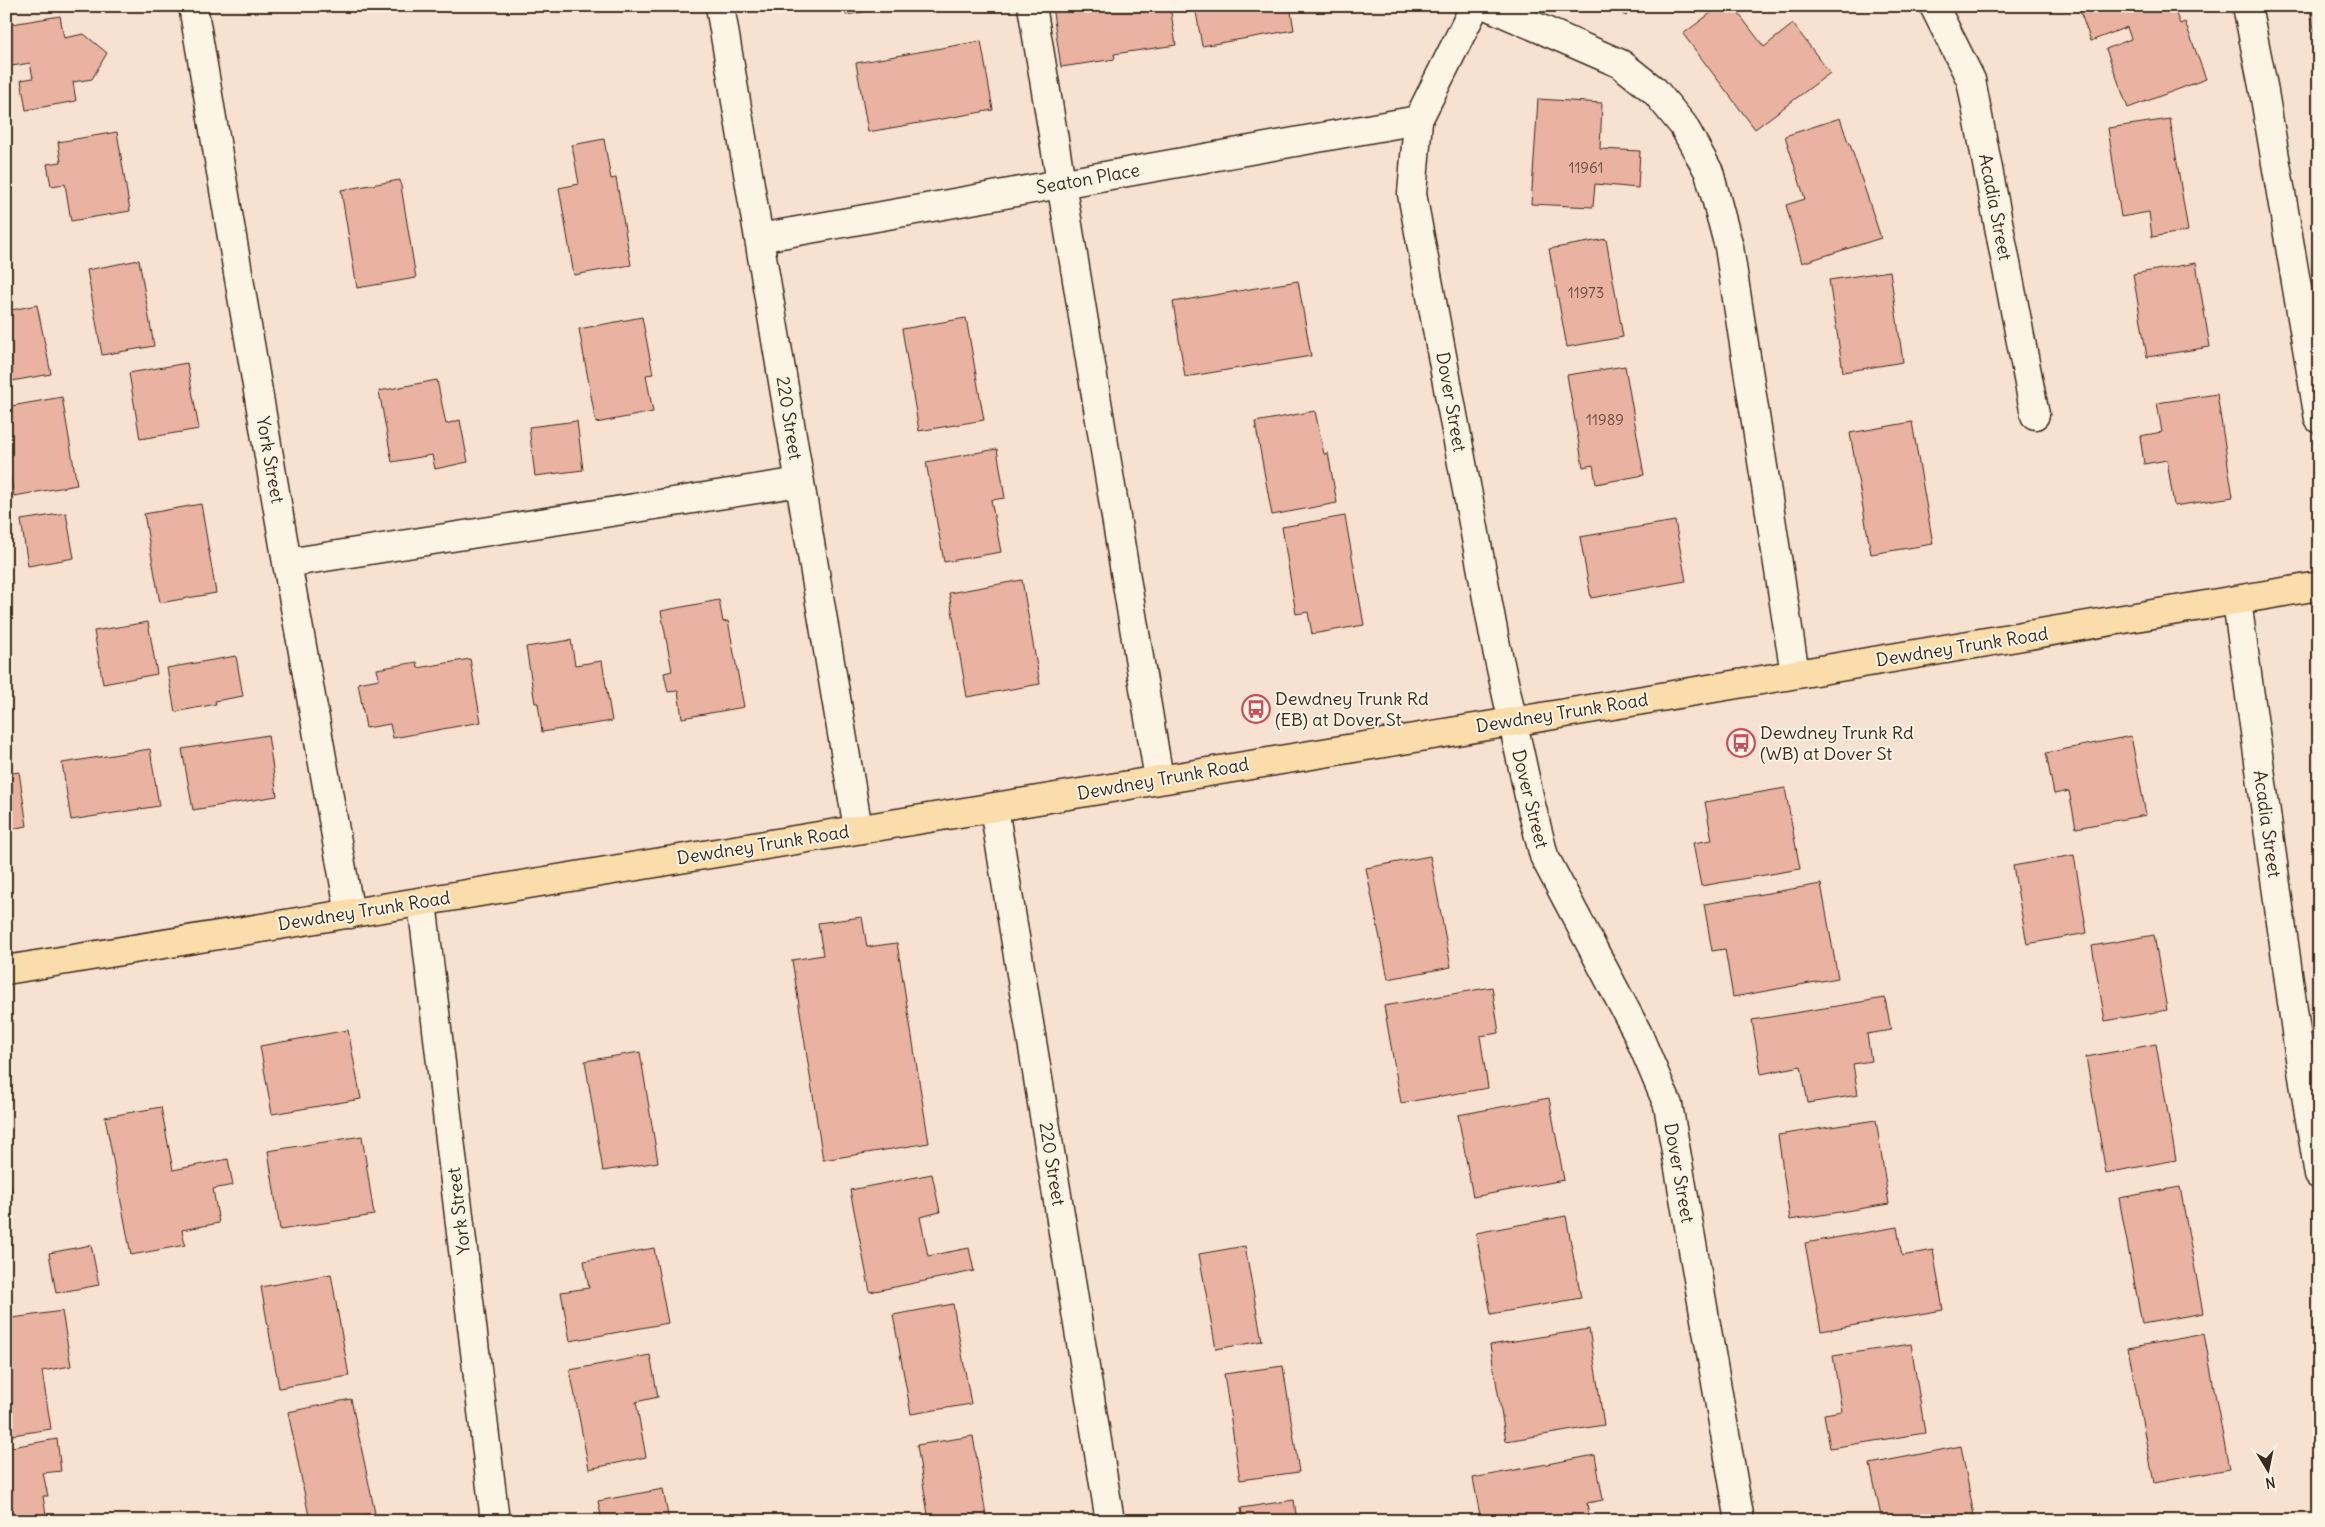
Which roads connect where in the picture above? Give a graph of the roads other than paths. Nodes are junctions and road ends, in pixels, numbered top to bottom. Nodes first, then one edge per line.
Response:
1 (194, 6) edge
2 (720, 6) edge
3 (1032, 6) edge
4 (1475, 6) edge
5 (1488, 6) edge
6 (1934, 6) edge
7 (2247, 6) edge
8 (1418, 120) junction
9 (1061, 184) junction
10 (759, 238) junction
11 (2035, 415) dead end
12 (2319, 419) edge
13 (800, 482) junction
14 (287, 563) junction
15 (2319, 586) edge
16 (2237, 601) junction
17 (1795, 674) junction
18 (1512, 722) junction
19 (1159, 779) junction
20 (994, 808) junction
21 (858, 829) junction
22 (422, 902) junction
23 (350, 914) junction
24 (6, 970) edge
25 (2298, 1046) junction
26 (2319, 1092) edge
27 (2319, 1175) edge
28 (495, 1521) edge
29 (1110, 1521) edge
30 (1740, 1521) edge

1 - 14 street, York Street
2 - 10 street, 220 Street
3 - 9 street
4 - 8 street, Dover Street
5 - 17 street
6 - 11 street, Acadia Street
7 - 12 street
8 - 9 street, Seaton Place
8 - 18 street, Dover Street
9 - 10 street, Seaton Place
9 - 19 street
10 - 13 street, 220 Street
13 - 14 street
13 - 21 street, 220 Street
14 - 23 street, York Street
15 - 16 main road, Dewdney Trunk Road
16 - 17 main road, Dewdney Trunk Road
16 - 25 street, Acadia Street
17 - 18 main road, Dewdney Trunk Road
18 - 19 main road, Dewdney Trunk Road
18 - 30 street, Dover Street
19 - 20 main road, Dewdney Trunk Road
20 - 21 main road, Dewdney Trunk Road
20 - 29 street, 220 Street
21 - 22 main road, Dewdney Trunk Road
22 - 23 main road, Dewdney Trunk Road
22 - 28 street, York Street
23 - 24 main road, Dewdney Trunk Road
25 - 26 street, Acadia Street
25 - 27 street, Acadia Street

